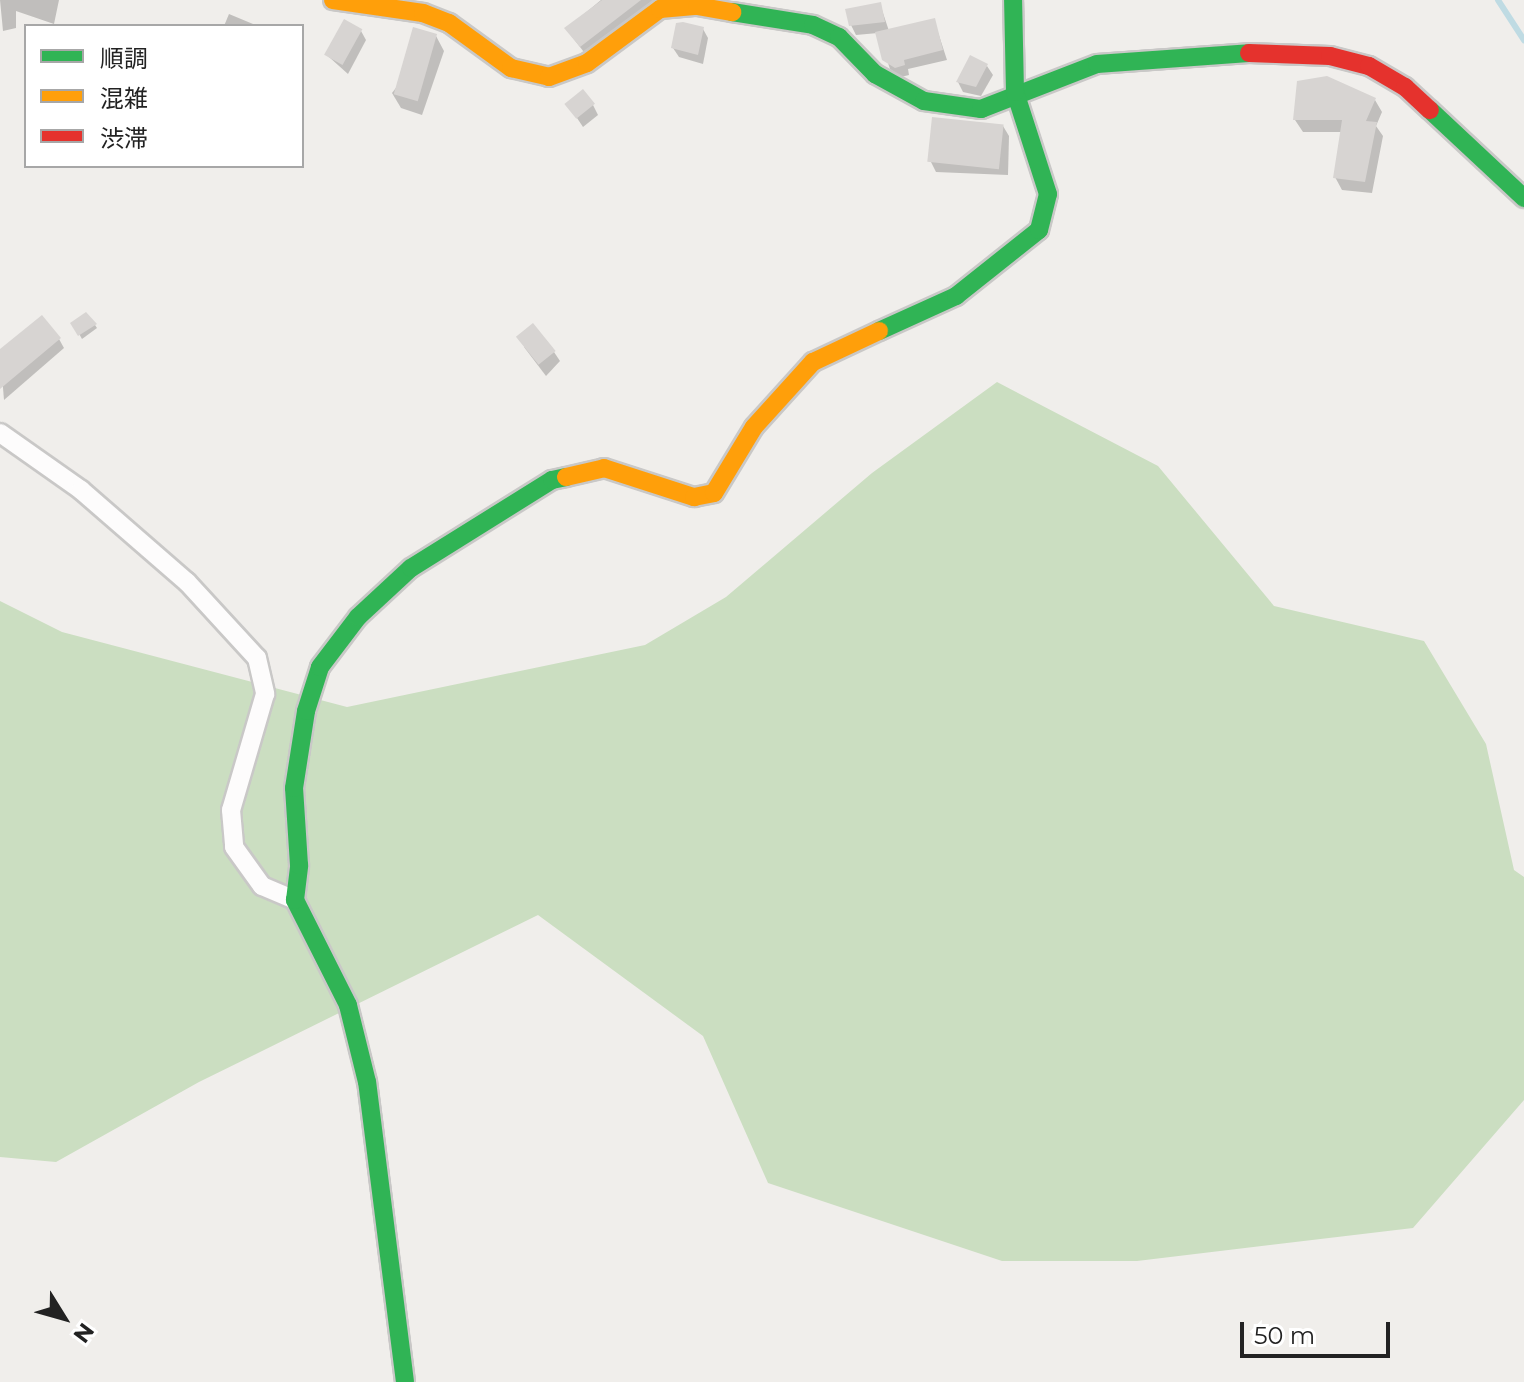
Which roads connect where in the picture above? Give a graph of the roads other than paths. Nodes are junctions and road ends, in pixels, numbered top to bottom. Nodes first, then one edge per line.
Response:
1 (333, 0) edge
2 (1013, 0) edge
3 (1015, 92) junction
4 (1524, 198) edge
5 (0, 433) edge
6 (295, 900) junction
7 (405, 1382) edge

1 - 3 street
2 - 3 street
3 - 4 street
3 - 6 street
5 - 6 street
6 - 7 street

